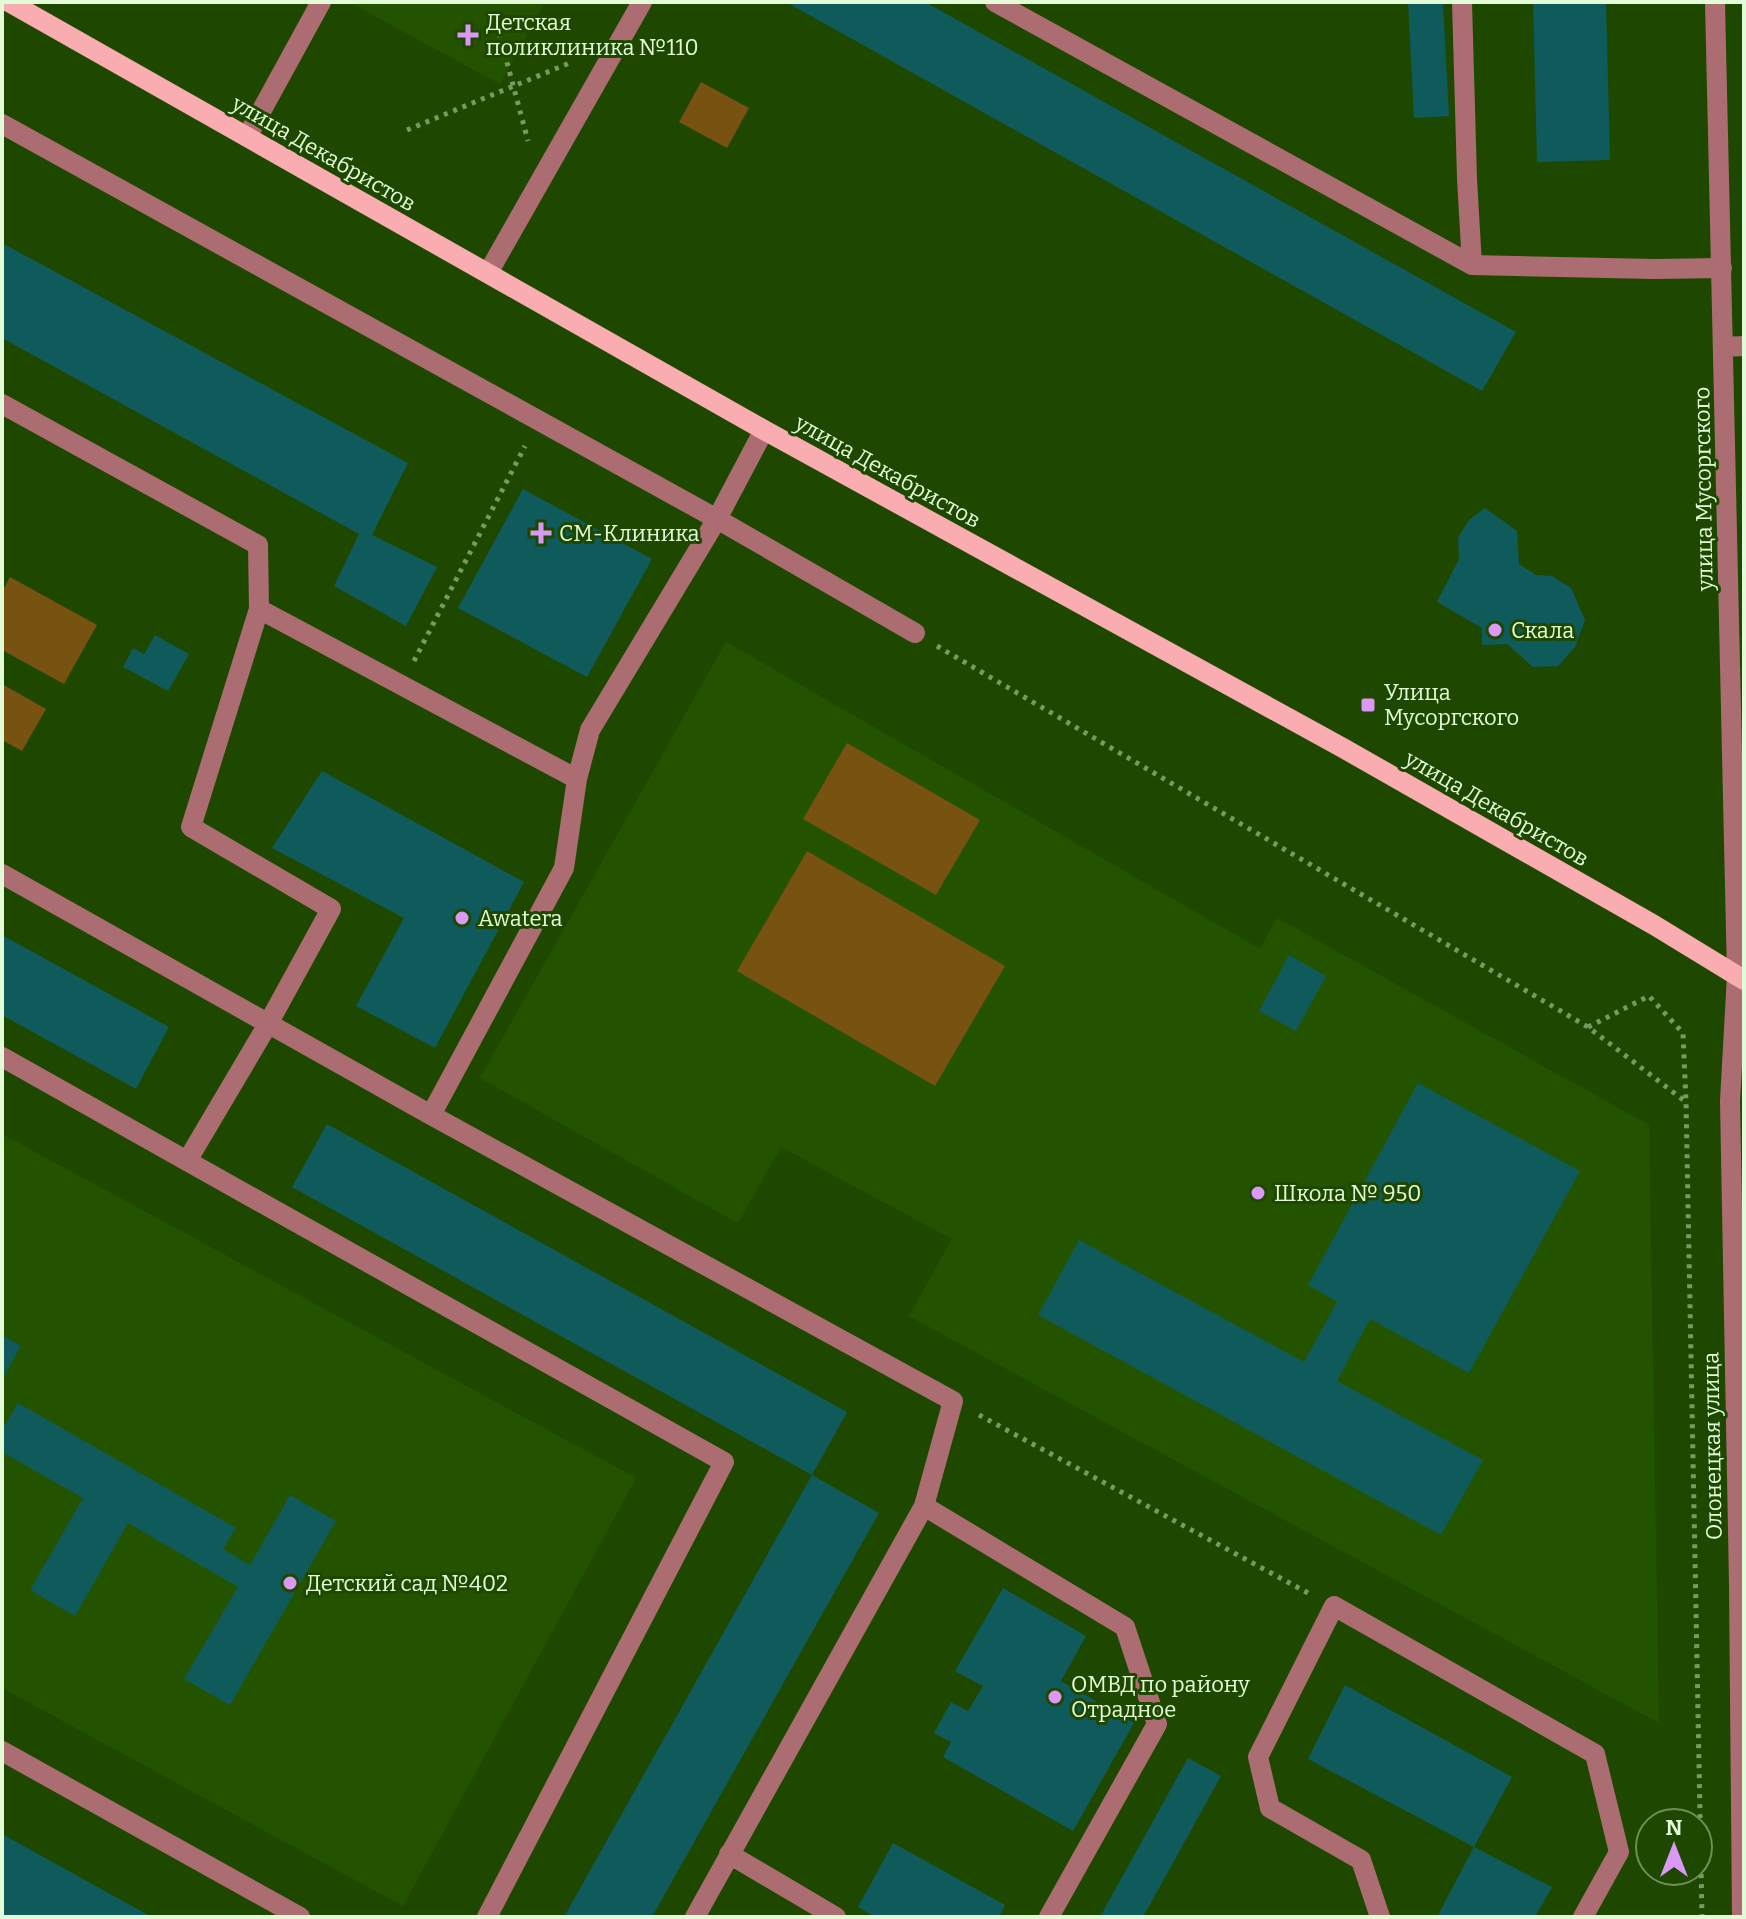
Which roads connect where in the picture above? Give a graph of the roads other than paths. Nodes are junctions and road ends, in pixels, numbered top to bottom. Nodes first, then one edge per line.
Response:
1 (321, 2) edge
2 (642, 2) edge
3 (995, 2) edge
4 (1462, 2) edge
5 (1715, 2) edge
6 (13, 3) edge
7 (2, 124) edge
8 (247, 137) junction
9 (1472, 265) junction
10 (1722, 268) junction
11 (488, 273) junction
12 (1734, 346) edge
13 (2, 404) edge
14 (764, 430) junction
15 (717, 519) junction
16 (259, 609) junction
17 (915, 633) road end
18 (577, 779) junction
19 (2, 874) edge
20 (1740, 978) edge
21 (268, 1024) junction
22 (2, 1057) edge
23 (431, 1115) junction
24 (187, 1161) junction
25 (924, 1506) junction
26 (2, 1751) edge
27 (729, 1854) junction
28 (300, 1917) edge
29 (487, 1917) edge
30 (695, 1917) edge
31 (836, 1917) edge
32 (1049, 1917) edge
33 (1380, 1917) edge
34 (1583, 1917) edge
35 (1742, 1917) edge

1 - 8 street
2 - 11 street
3 - 9 street
4 - 9 street
5 - 10 street, улица Мусоргского
6 - 8 main road, улица Декабристов
7 - 15 street
8 - 11 main road, улица Декабристов
9 - 10 street
10 - 12 street, улица Мусоргского
11 - 14 main road, улица Декабристов
12 - 20 street, улица Мусоргского
13 - 16 street
14 - 15 street
14 - 20 main road, улица Декабристов
15 - 17 street
15 - 18 street
16 - 18 street
16 - 21 street
18 - 23 street
19 - 21 street
20 - 35 street, Олонецкая улица
21 - 23 street
21 - 24 street
22 - 24 street
23 - 25 street
24 - 29 street
25 - 27 street
25 - 32 street
26 - 28 street
27 - 30 street
27 - 31 street
33 - 34 street

